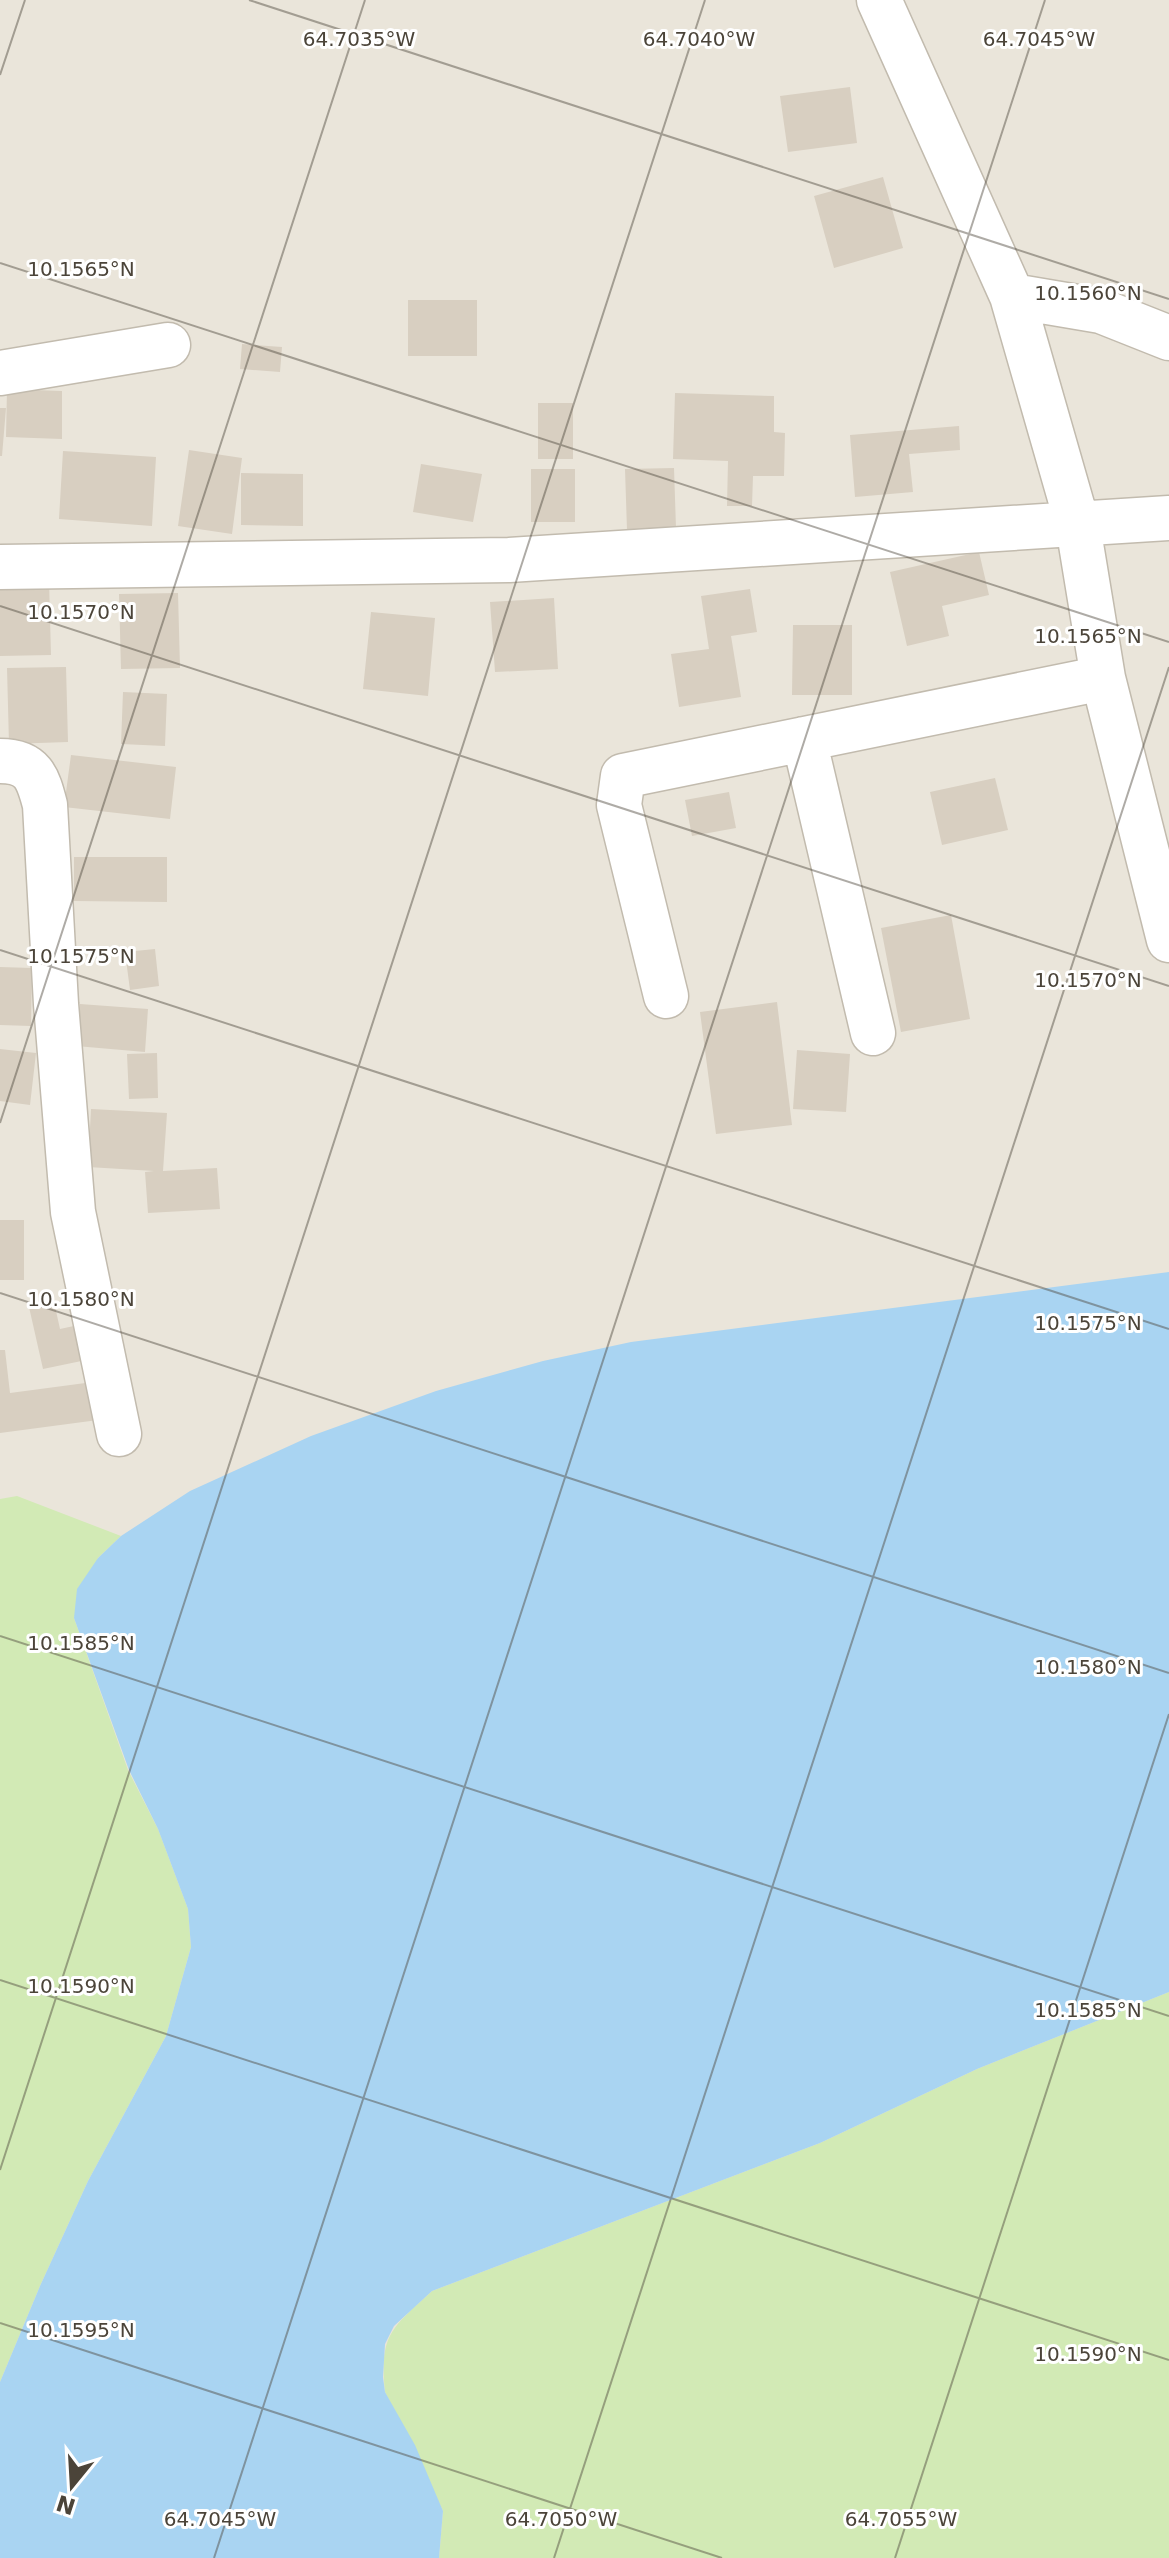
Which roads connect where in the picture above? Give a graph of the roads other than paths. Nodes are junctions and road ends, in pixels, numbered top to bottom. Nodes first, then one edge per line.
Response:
1 (879, 0) edge
2 (1012, 296) junction
3 (1169, 338) edge
4 (168, 345) dead end
5 (0, 373) edge
6 (1169, 518) edge
7 (1078, 526) junction
8 (0, 567) edge
9 (1103, 678) junction
10 (804, 739) junction
11 (0, 761) edge
12 (1169, 940) edge
13 (666, 996) dead end
14 (873, 1033) dead end
15 (119, 1434) dead end

1 - 2 street
2 - 3 street
2 - 7 street
4 - 5 street
6 - 7 street
7 - 8 street
7 - 9 street
9 - 10 street
9 - 12 street
10 - 13 street
10 - 14 street
11 - 15 street

